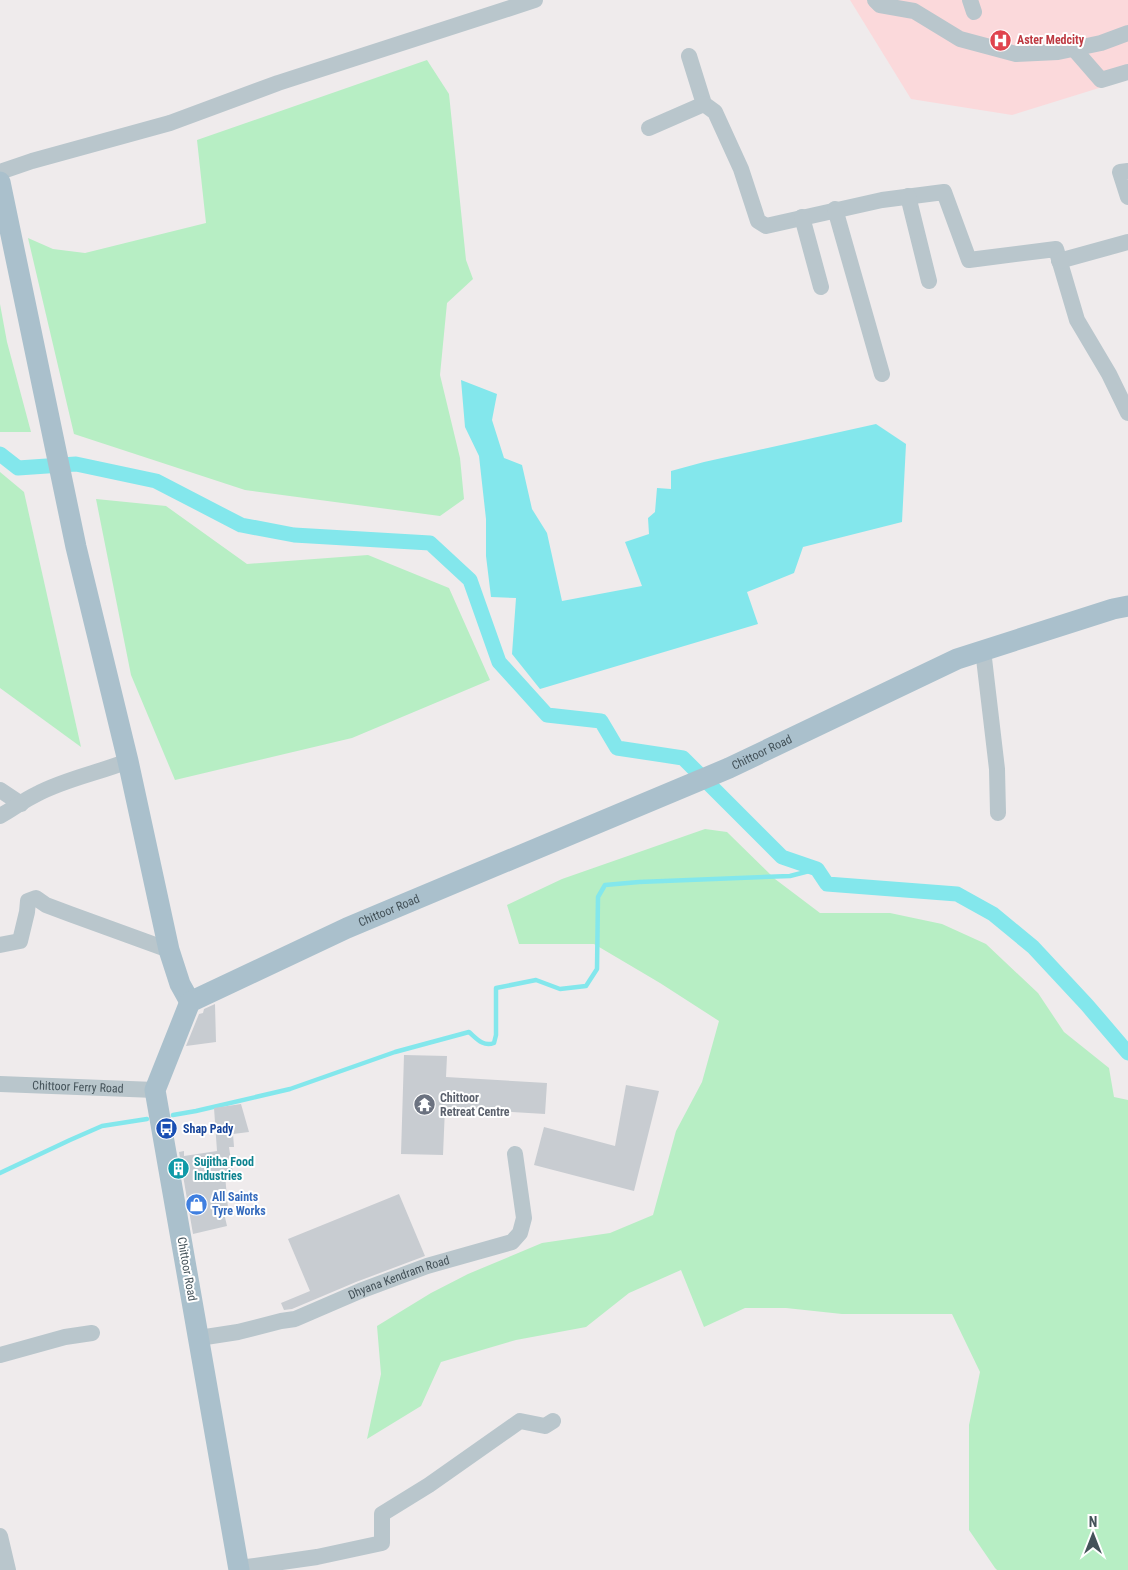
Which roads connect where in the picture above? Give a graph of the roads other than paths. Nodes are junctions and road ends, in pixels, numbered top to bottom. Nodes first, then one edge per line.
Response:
1 (535, 0) edge
2 (875, 0) edge
3 (507, 4) edge
4 (1128, 33) edge
5 (1074, 49) junction
6 (689, 56) dead end
7 (1128, 72) edge
8 (704, 104) junction
9 (649, 128) dead end
10 (1128, 171) edge
11 (0, 172) edge
12 (0, 182) edge
13 (908, 196) junction
14 (1128, 197) edge
15 (835, 209) junction
16 (802, 217) junction
17 (1128, 242) edge
18 (1060, 261) junction
19 (930, 281) dead end
20 (821, 287) dead end
21 (882, 374) dead end
22 (1128, 413) edge
23 (1128, 606) edge
24 (983, 650) junction
25 (128, 761) junction
26 (0, 790) edge
27 (21, 804) junction
28 (998, 813) dead end
29 (0, 816) edge
30 (0, 945) edge
31 (169, 950) junction
32 (190, 1002) junction
33 (0, 1084) edge
34 (155, 1090) junction
35 (515, 1154) dead end
36 (92, 1333) dead end
37 (199, 1338) junction
38 (0, 1356) edge
39 (553, 1420) dead end
40 (0, 1536) edge
41 (8, 1570) edge
42 (240, 1570) edge

1 - 3 street
2 - 5 street
3 - 11 street
4 - 5 street
5 - 7 street
6 - 8 street
8 - 9 street
8 - 16 street
10 - 14 street
12 - 25 main road
13 - 15 street
13 - 18 street
13 - 19 street
15 - 16 street
15 - 21 street
16 - 20 street
17 - 18 street
18 - 22 street
23 - 24 main road, Chittoor Road
24 - 28 street
24 - 32 main road, Chittoor Road
25 - 27 street
25 - 31 main road
26 - 27 street
27 - 29 street
30 - 31 street
31 - 32 main road
32 - 34 main road
33 - 34 street, Chittoor Ferry Road
34 - 37 main road, Chittoor Road
35 - 37 street, Dhyana Kendram Road
36 - 38 street
37 - 42 main road, Chittoor Road
39 - 42 street
40 - 41 street

